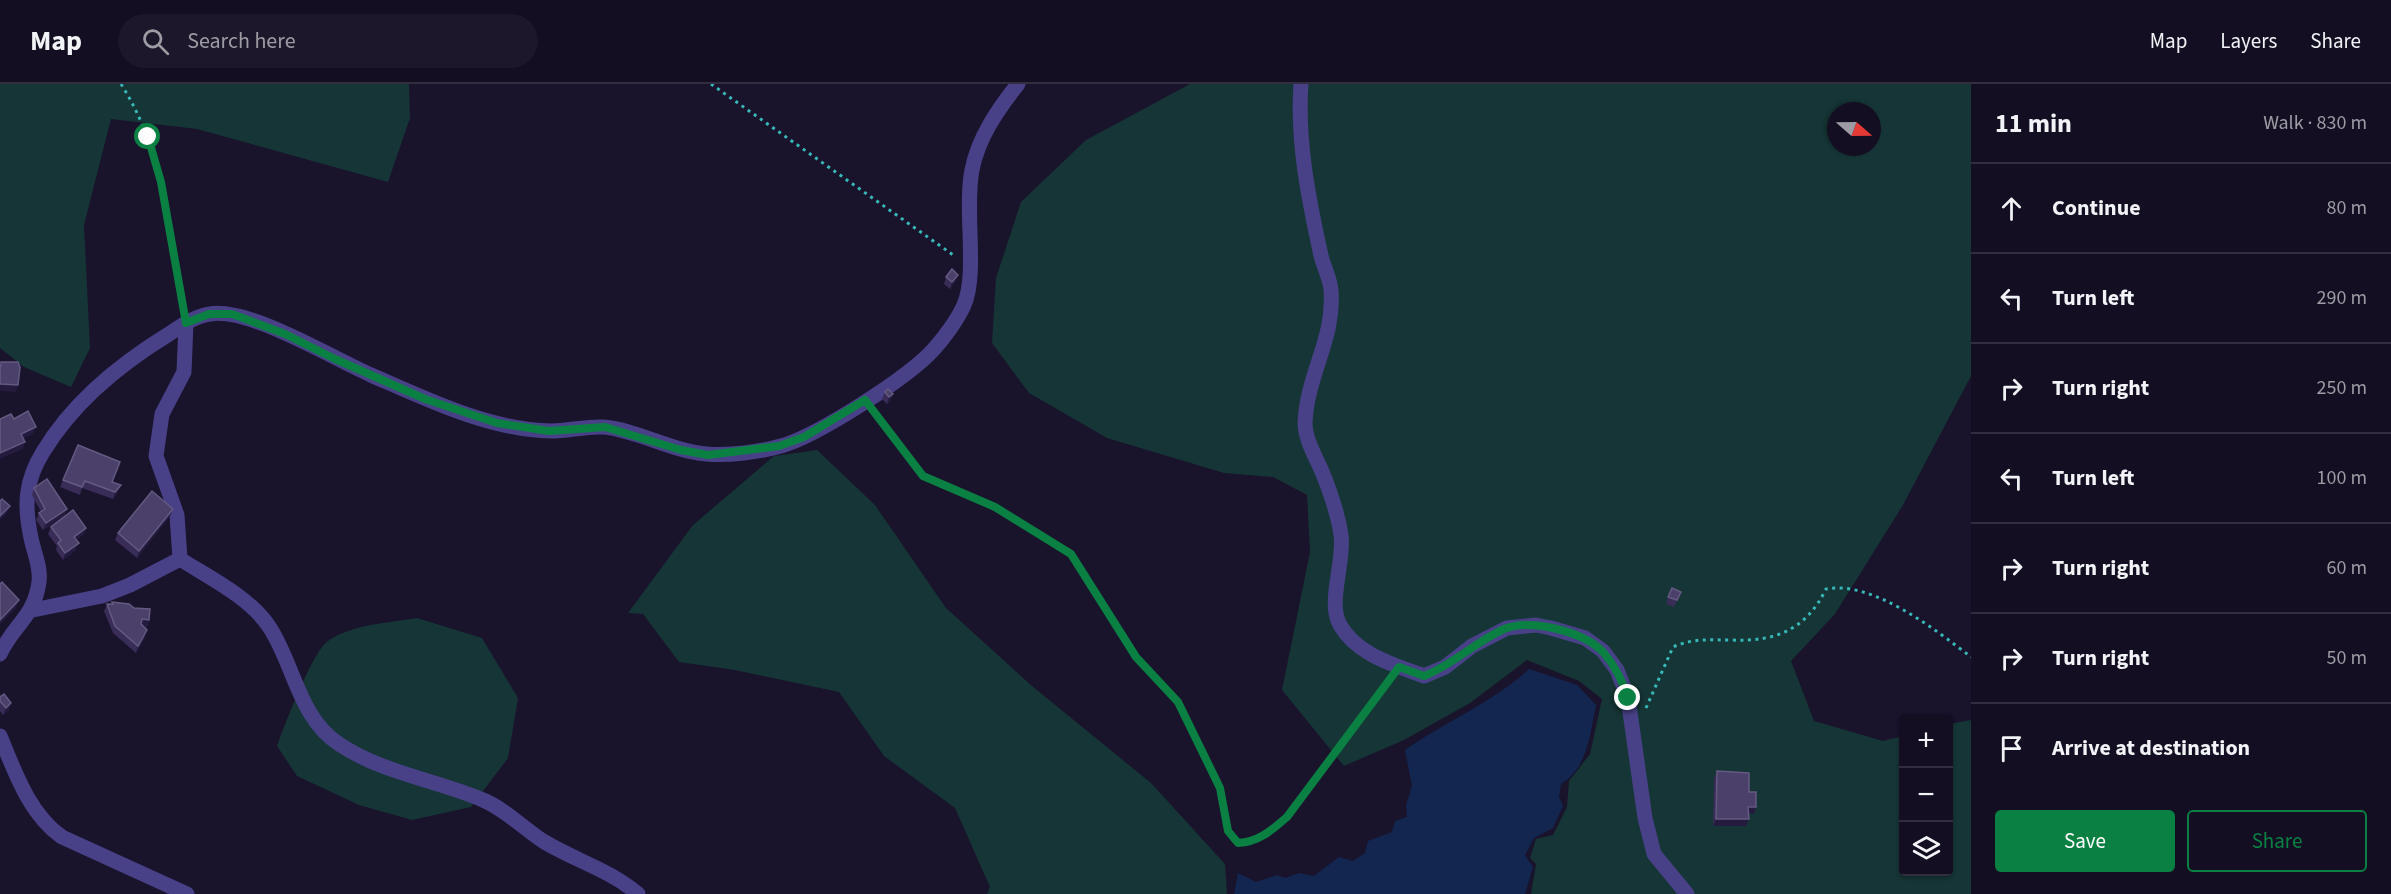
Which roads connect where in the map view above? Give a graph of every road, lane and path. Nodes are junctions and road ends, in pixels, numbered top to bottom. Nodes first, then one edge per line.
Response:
1 (121, 84) edge
2 (711, 84) edge
3 (1018, 84) edge
4 (1301, 84) edge
5 (970, 266) junction
6 (186, 323) junction
7 (865, 400) junction
8 (180, 559) junction
9 (33, 610) junction
10 (0, 654) edge
11 (1971, 657) edge
12 (1399, 667) junction
13 (0, 736) edge
14 (1634, 740) junction
15 (187, 894) edge
16 (638, 894) edge
17 (1687, 894) edge

1 - 6 path
2 - 5 path
3 - 5 street
4 - 12 street
5 - 7 street
6 - 7 street
6 - 8 street
6 - 9 street
7 - 12 path
8 - 9 street
8 - 16 street
9 - 10 street
11 - 14 path
12 - 14 street
13 - 15 street
14 - 17 street

